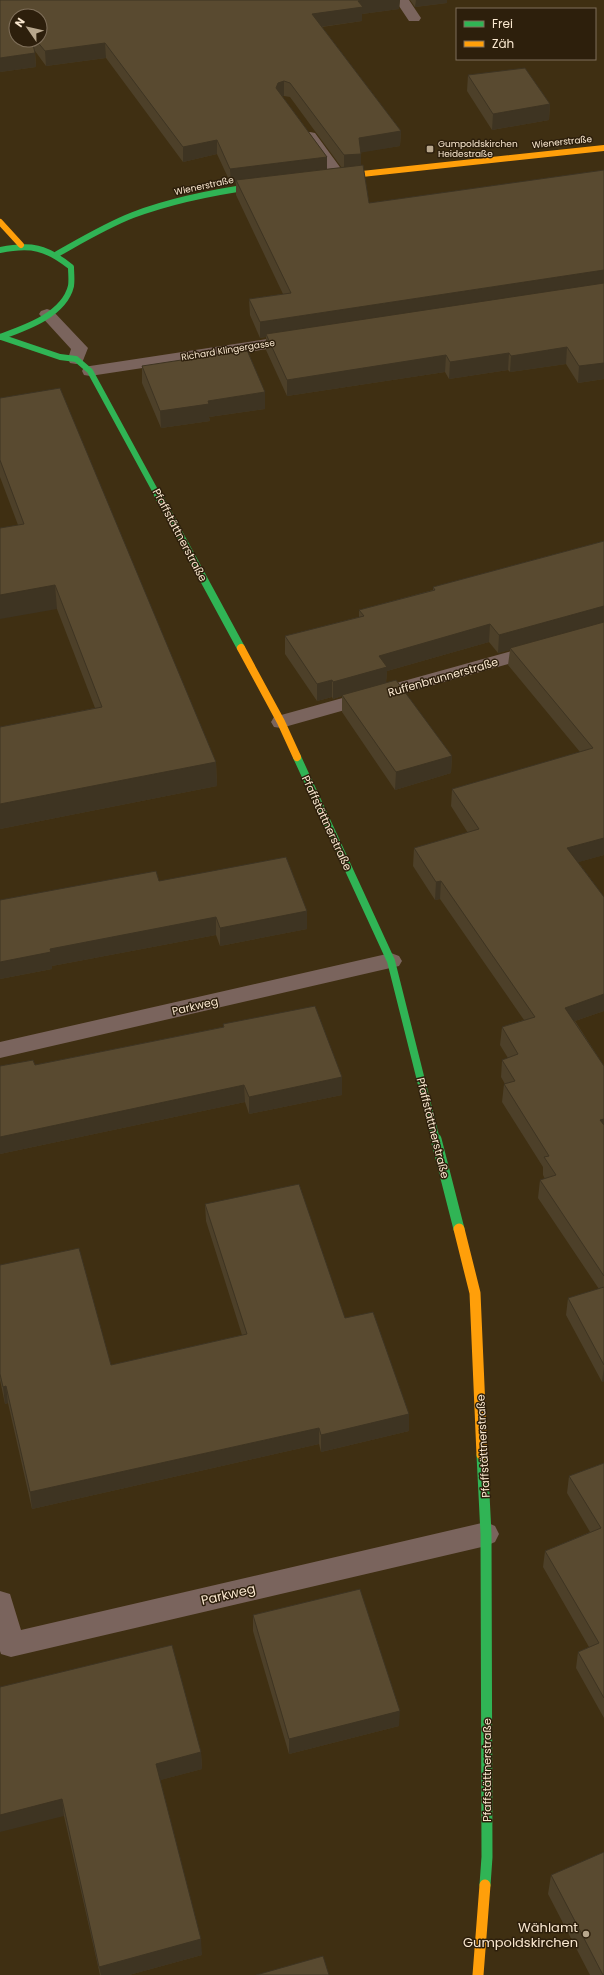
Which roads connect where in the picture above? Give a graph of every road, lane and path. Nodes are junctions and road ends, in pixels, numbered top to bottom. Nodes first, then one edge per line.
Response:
1 (402, 0) edge
2 (414, 18) dead end
3 (303, 127) edge
4 (604, 148) edge
5 (340, 177) junction
6 (325, 179) edge
7 (271, 184) edge
8 (0, 222) edge
9 (21, 245) junction
10 (0, 250) edge
11 (57, 254) junction
12 (47, 314) junction
13 (1, 337) edge
14 (312, 337) edge
15 (76, 359) junction
16 (90, 371) junction
17 (558, 644) edge
18 (281, 722) junction
19 (391, 961) junction
20 (0, 1050) edge
21 (486, 1534) junction
22 (0, 1603) edge
23 (478, 1975) edge

1 - 2 street
3 - 5 street
4 - 5 street, Wienerstraße
5 - 6 street, Wienerstraße
7 - 11 street, Wienerstraße
8 - 9 street
9 - 10 street
9 - 11 street
11 - 12 street
12 - 13 street
12 - 15 street
13 - 15 street
14 - 16 street, Richard Klingergasse
15 - 16 street, Pfaffstättnerstraße
16 - 18 street, Pfaffstättnerstraße
17 - 18 street, Ruffenbrunnerstraße
18 - 19 street, Pfaffstättnerstraße
19 - 20 street, Parkweg
19 - 21 street, Pfaffstättnerstraße
21 - 22 street, Parkweg
21 - 23 street, Pfaffstättnerstraße

